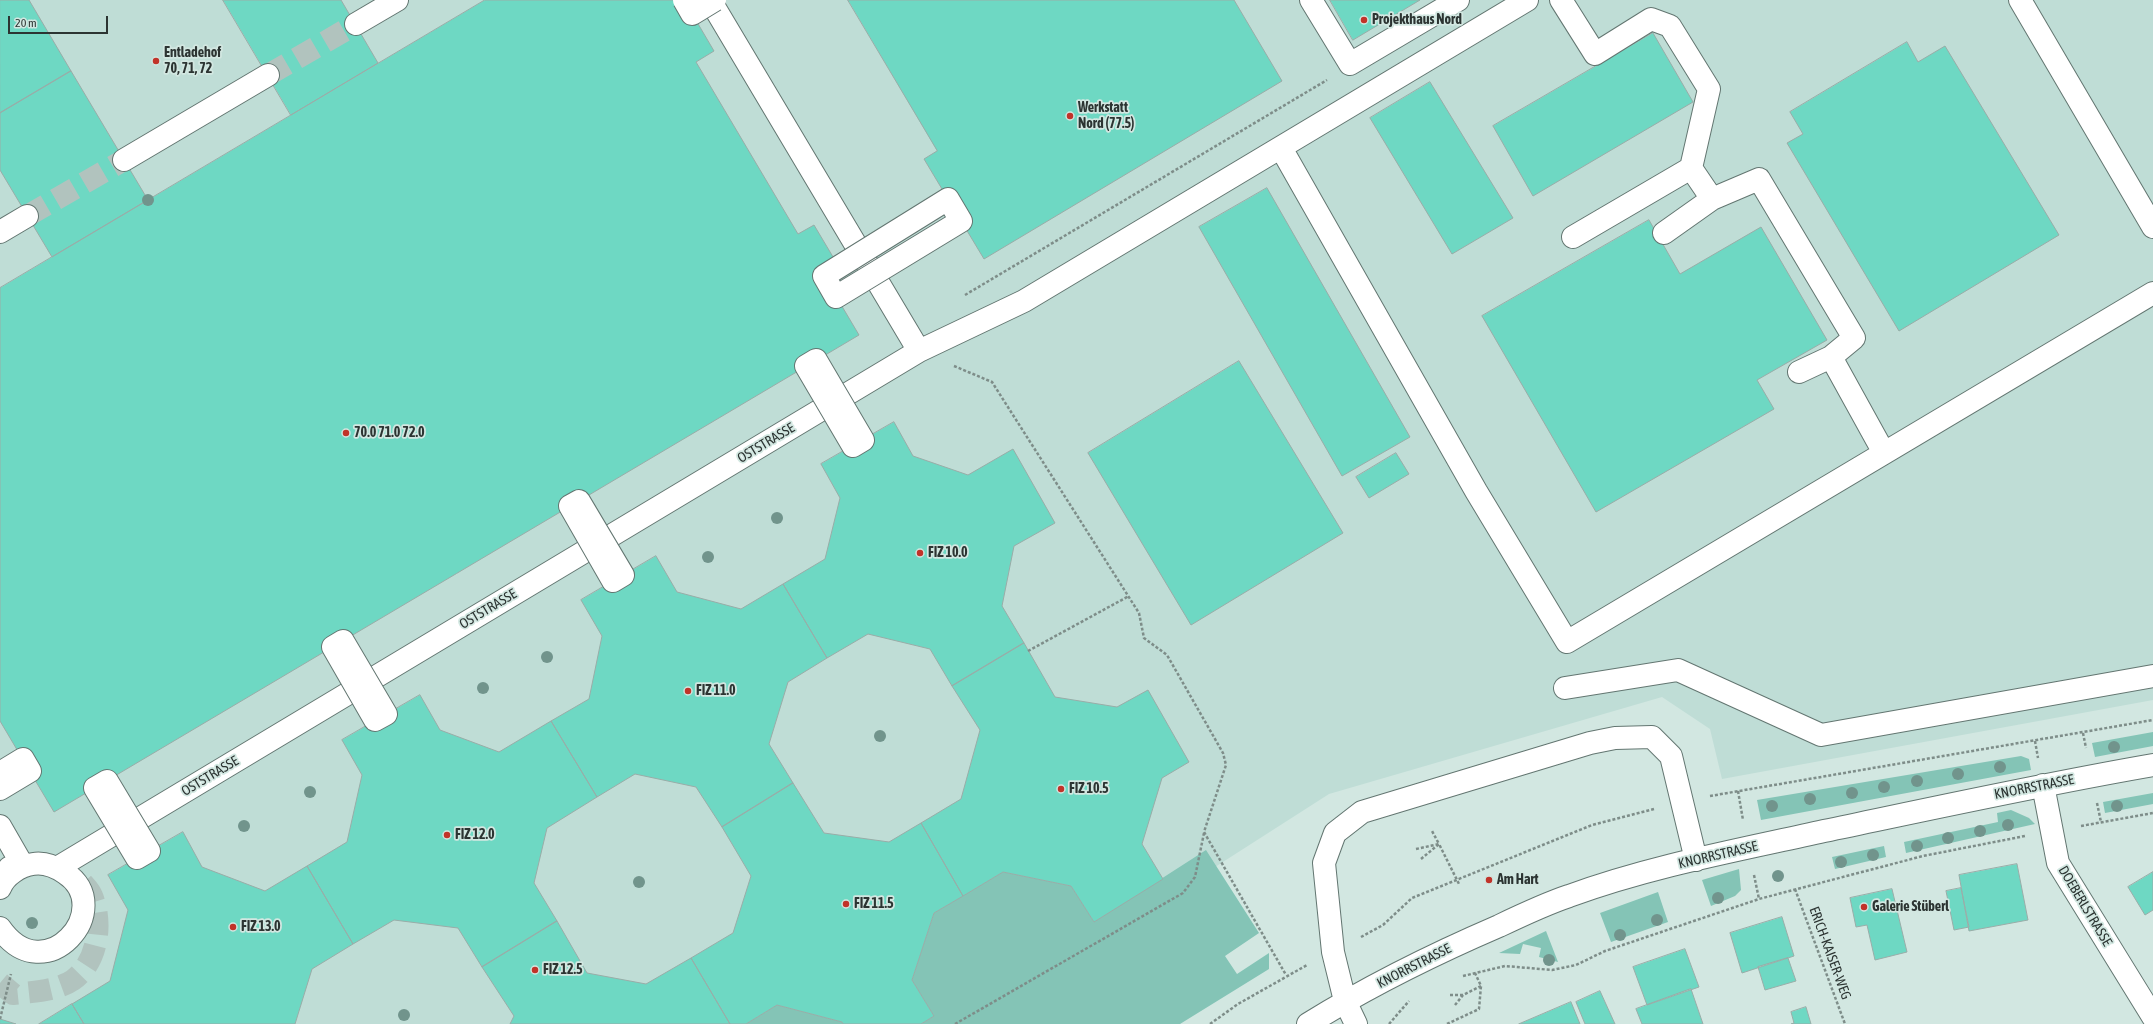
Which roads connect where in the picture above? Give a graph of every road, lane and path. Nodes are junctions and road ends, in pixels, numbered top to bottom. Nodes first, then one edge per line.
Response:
1 (397, 0) edge
2 (684, 0) edge
3 (710, 0) edge
4 (715, 0) edge
5 (1311, 0) edge
6 (1458, 0) edge
7 (1527, 0) edge
8 (1562, 0) edge
9 (2020, 0) edge
10 (356, 24) tunnel mouth
11 (1323, 73) dead end
12 (268, 75) tunnel mouth
13 (1281, 148) junction
14 (124, 160) tunnel mouth
15 (1691, 168) junction
16 (1712, 199) junction
17 (28, 216) tunnel mouth
18 (961, 221) joint
19 (2153, 227) edge
20 (0, 232) edge
21 (1664, 233) dead end
22 (1573, 237) dead end
23 (2153, 293) edge
24 (961, 298) dead end
25 (919, 351) junction
26 (1832, 357) junction
27 (1800, 372) dead end
28 (1884, 453) junction
29 (1129, 596) junction
30 (1028, 650) dead end
31 (2153, 676) edge
32 (1565, 688) dead end
33 (2083, 733) dead end
34 (2087, 752) dead end
35 (2153, 765) edge
36 (0, 773) edge
37 (2043, 785) junction
38 (0, 789) edge
39 (2096, 799) dead end
40 (2153, 813) edge
41 (2101, 822) junction
42 (0, 826) edge
43 (1432, 831) dead end
44 (2052, 831) junction
45 (1204, 832) junction
46 (1439, 844) junction
47 (1416, 849) dead end
48 (1421, 859) dead end
49 (1696, 860) junction
50 (23, 866) junction
51 (57, 868) junction
52 (0, 869) edge
53 (1459, 884) dead end
54 (0, 888) edge
55 (1795, 889) junction
56 (0, 928) edge
57 (18, 947) junction
58 (1286, 976) dead end
59 (1481, 986) junction
60 (1450, 995) dead end
61 (1463, 995) junction
62 (1344, 1002) junction
63 (1238, 1004) dead end
64 (1455, 1005) dead end
65 (1403, 1009) dead end
66 (2153, 1017) edge
67 (0, 1019) edge
68 (956, 1024) edge
69 (1210, 1024) edge
70 (1308, 1024) edge
71 (1356, 1024) edge
72 (1389, 1024) edge
73 (1447, 1024) edge
74 (1845, 1024) edge

1 - 10 street
2 - 4 street, bridge
3 - 25 street
5 - 6 street
7 - 13 street, OSTSTRASSE
8 - 15 street
9 - 19 street
11 - 24 path
12 - 14 street
13 - 25 street, OSTSTRASSE
13 - 28 street
15 - 16 street
15 - 22 street
16 - 21 street
16 - 26 street
17 - 20 street
18 - 18 street, bridge
23 - 28 street
25 - 29 path
25 - 51 street, OSTSTRASSE
26 - 27 street
26 - 28 street
29 - 30 path
29 - 45 path
31 - 32 street
33 - 34 path
35 - 37 street, KNORRSTRASSE
36 - 38 street
37 - 44 street, DOEBERLSTRASSE
37 - 49 street, KNORRSTRASSE
39 - 41 path
40 - 41 path
41 - 44 path
42 - 50 street
43 - 46 path
44 - 55 path
44 - 66 street, DOEBERLSTRASSE
45 - 58 path
45 - 68 path
46 - 47 path
46 - 48 path
46 - 53 path
49 - 62 street, KNORRSTRASSE
49 - 62 street
50 - 51 street
50 - 52 street
50 - 54 street
51 - 57 street
55 - 59 path
55 - 74 path, ERICH-KAISER-WEG
56 - 57 street
57 - 67 path
59 - 61 path
59 - 73 path
60 - 61 path
61 - 64 path
62 - 70 street, KNORRSTRASSE
62 - 71 street
63 - 69 path
65 - 72 path

